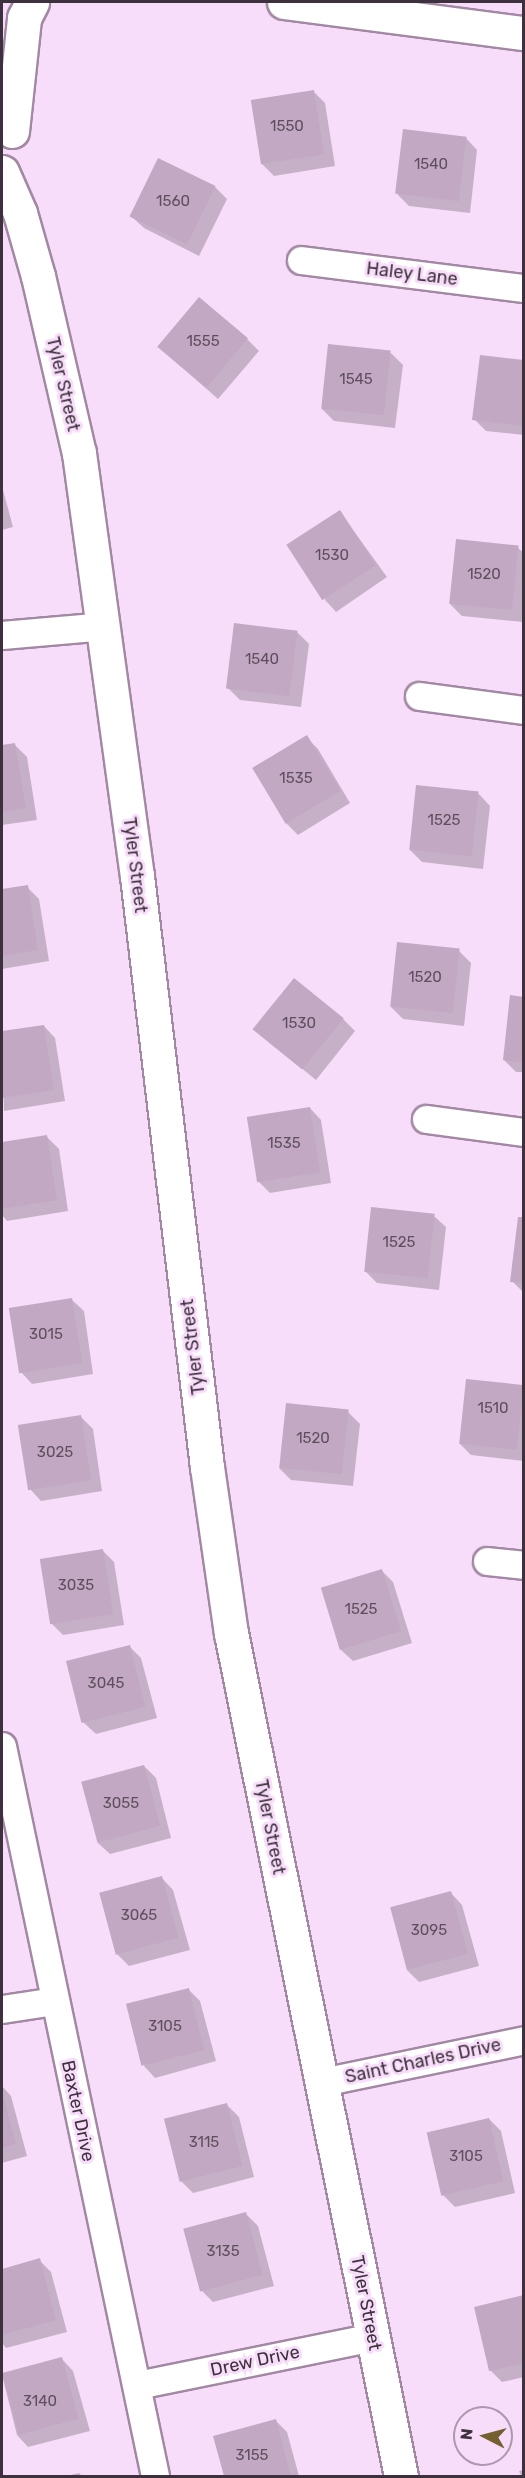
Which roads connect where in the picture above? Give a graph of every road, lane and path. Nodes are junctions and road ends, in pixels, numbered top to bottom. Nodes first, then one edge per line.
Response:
1 (32, 2) edge
2 (284, 2) edge
3 (524, 33) edge
4 (2, 97) edge
5 (12, 131) junction
6 (2, 172) edge
7 (20, 213) junction
8 (301, 260) dead end
9 (524, 288) edge
10 (104, 626) junction
11 (2, 635) edge
12 (419, 696) dead end
13 (524, 710) edge
14 (426, 1119) dead end
15 (524, 1132) edge
16 (487, 1561) dead end
17 (524, 1565) edge
18 (2, 1746) edge
19 (54, 2001) junction
20 (2, 2009) edge
21 (524, 2040) edge
22 (322, 2082) junction
23 (372, 2337) junction
24 (137, 2385) junction
25 (155, 2476) edge
26 (401, 2476) edge

1 - 5 street
2 - 3 street
4 - 5 street, Tyler Street
5 - 7 street, Tyler Street
6 - 7 street, Tyler Street
7 - 10 street, Tyler Street
8 - 9 street, Haley Lane
10 - 11 street
10 - 22 street, Tyler Street
12 - 13 street
14 - 15 street
16 - 17 street
18 - 19 street, Baxter Drive
19 - 20 street
19 - 24 street, Baxter Drive
21 - 22 street, Saint Charles Drive
22 - 23 street, Tyler Street
23 - 24 street, Drew Drive
23 - 26 street, Tyler Street
24 - 25 street, Baxter Drive

